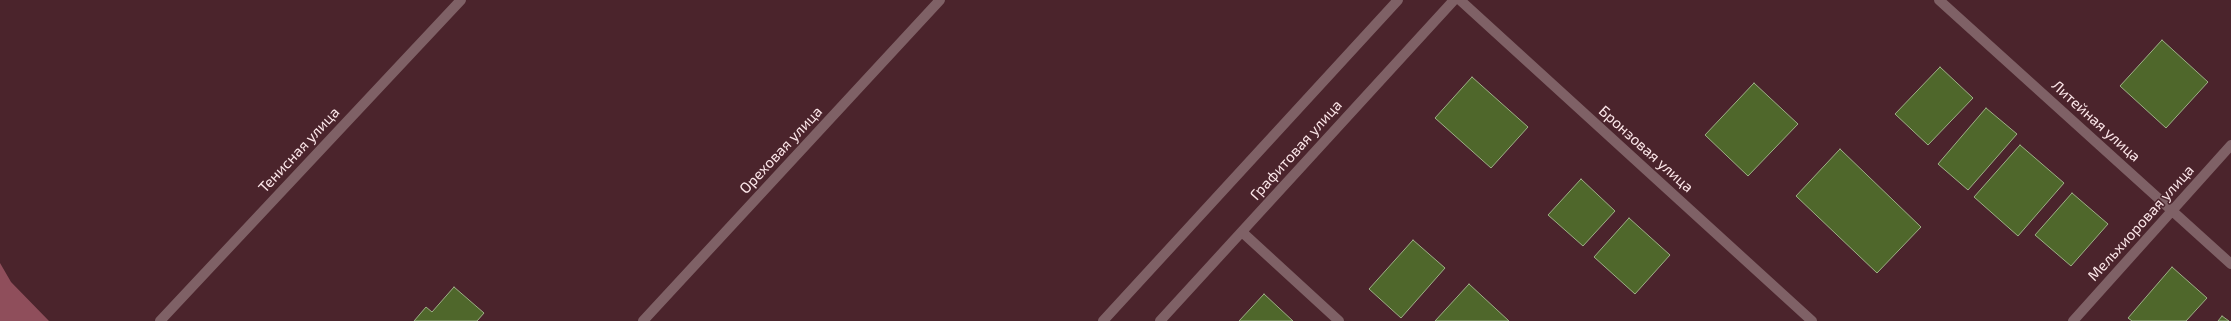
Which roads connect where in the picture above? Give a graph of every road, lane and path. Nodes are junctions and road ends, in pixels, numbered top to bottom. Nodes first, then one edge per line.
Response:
1 (461, 0) edge
2 (940, 0) edge
3 (1398, 0) edge
4 (1454, 0) edge
5 (1460, 0) edge
6 (1939, 0) edge
7 (2231, 145) edge
8 (2173, 211) junction
9 (1242, 232) junction
10 (2231, 264) edge
11 (160, 321) edge
12 (644, 321) edge
13 (1103, 321) edge
14 (1160, 321) edge
15 (1340, 321) edge
16 (1812, 321) edge
17 (2073, 321) edge

1 - 11 street, Тенисная улица
2 - 12 street, Ореховая улица
3 - 13 street
4 - 9 street, Графитовая улица
5 - 16 street, Бронзовая улица
6 - 8 street, Литейная улица
7 - 8 street, Мельхиоровая улица
8 - 10 street, Литейная улица
8 - 17 street, Мельхиоровая улица
9 - 14 street, Графитовая улица
9 - 15 street

